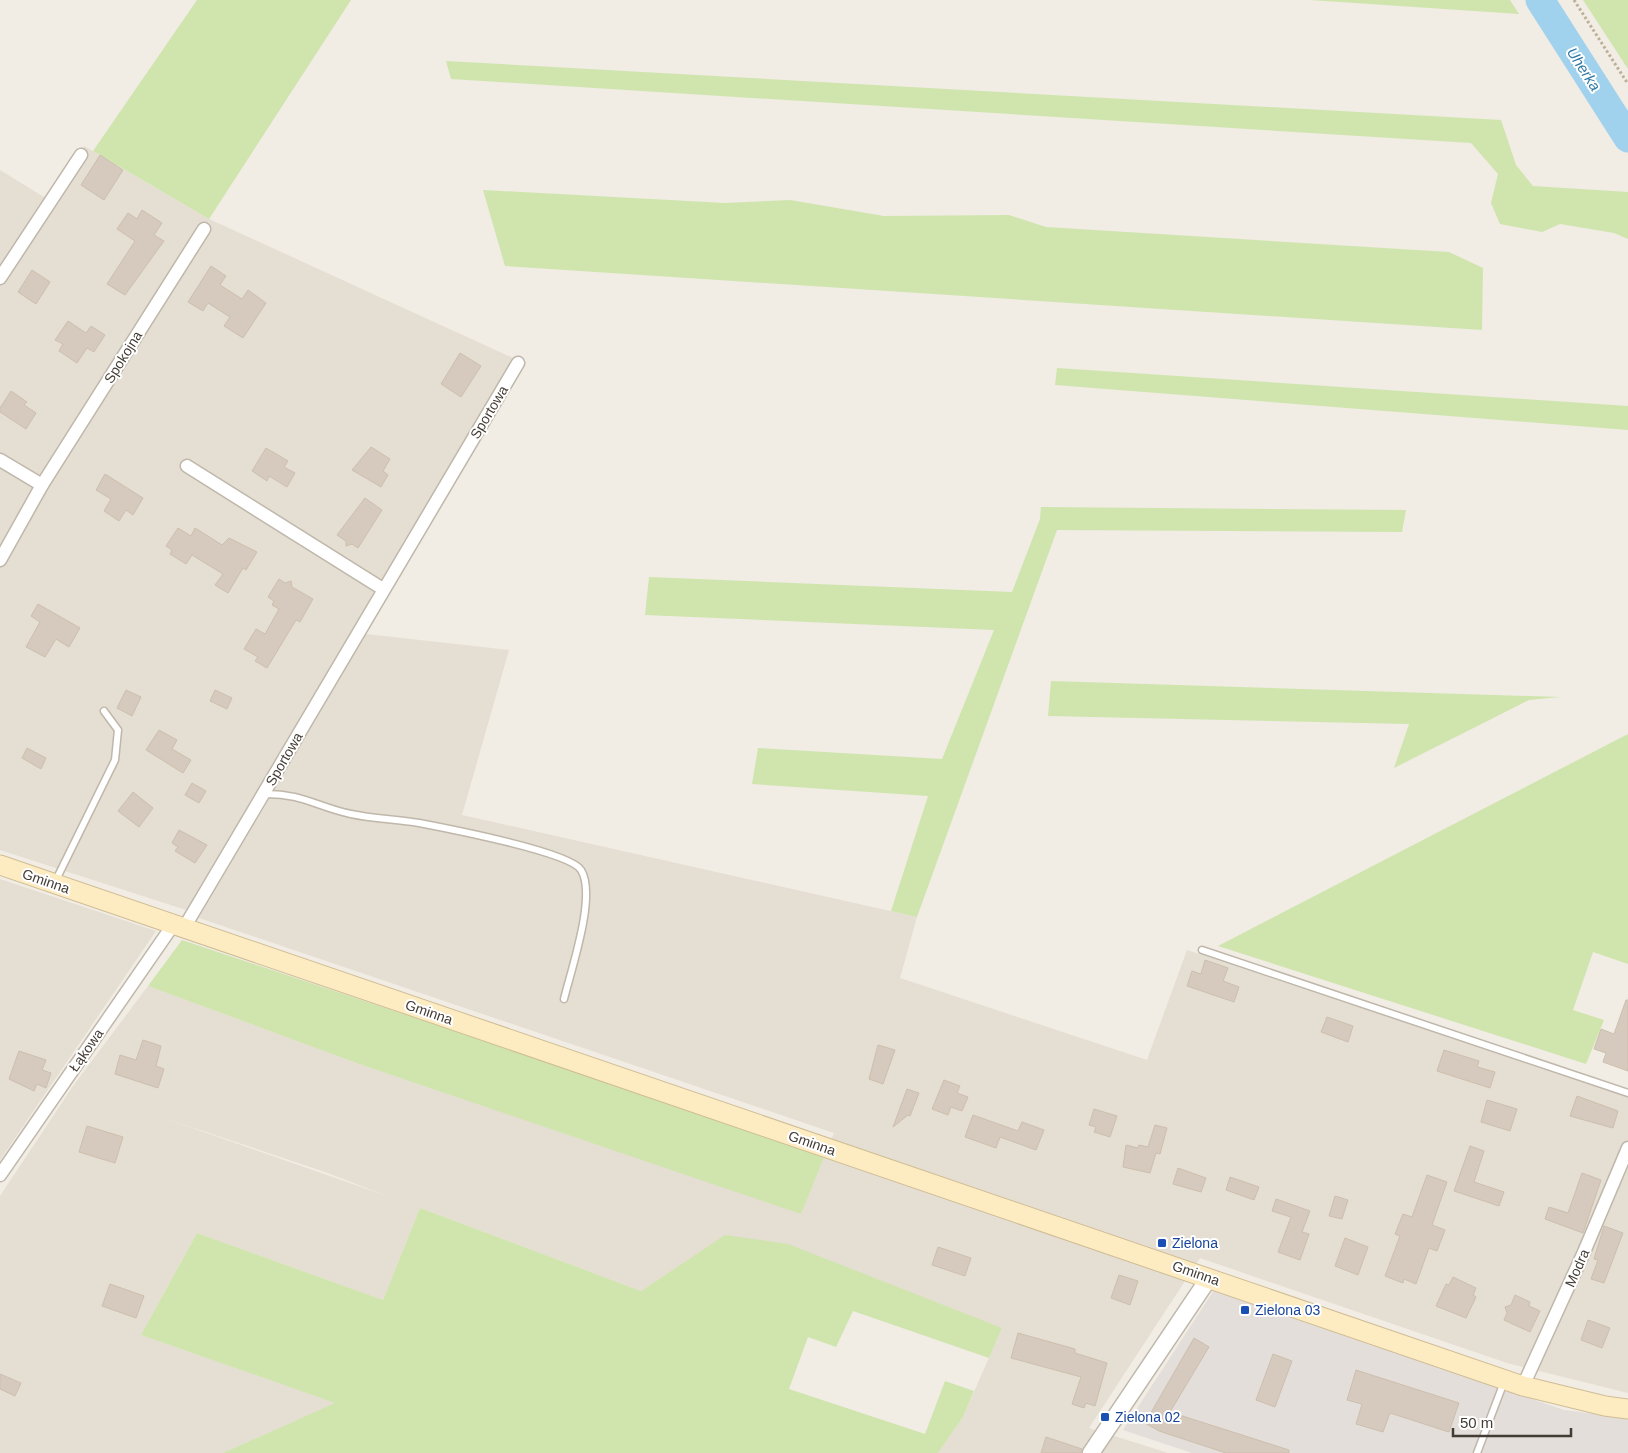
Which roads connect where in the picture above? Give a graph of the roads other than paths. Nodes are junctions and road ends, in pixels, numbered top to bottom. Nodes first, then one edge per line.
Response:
1 (81, 155) dead end
2 (204, 229) dead end
3 (0, 278) edge
4 (518, 363) dead end
5 (0, 460) edge
6 (187, 466) dead end
7 (42, 484) junction
8 (0, 560) edge
9 (383, 589) junction
10 (104, 712) dead end
11 (263, 794) junction
12 (0, 865) edge
13 (54, 884) junction
14 (178, 927) junction
15 (1202, 950) dead end
16 (564, 999) dead end
17 (1628, 1093) edge
18 (1628, 1148) edge
19 (0, 1175) edge
20 (1209, 1278) junction
21 (1504, 1380) junction
22 (1523, 1386) junction
23 (1628, 1409) edge
24 (1091, 1453) edge
25 (1477, 1453) edge

1 - 3 street
2 - 7 street, Spokojna
4 - 9 street, Sportowa
5 - 7 street
6 - 9 street
7 - 8 street, Spokojna
9 - 11 street, Sportowa
10 - 13 lane
11 - 14 street, Sportowa
11 - 16 lane
12 - 13 main road, Gminna
13 - 14 main road, Gminna
14 - 19 street, Łąkowa
14 - 20 main road, Gminna
15 - 17 lane
18 - 22 street, Modra
20 - 21 main road, Gminna
20 - 24 street
21 - 22 main road, Gminna
21 - 25 lane
22 - 23 main road, Gminna

